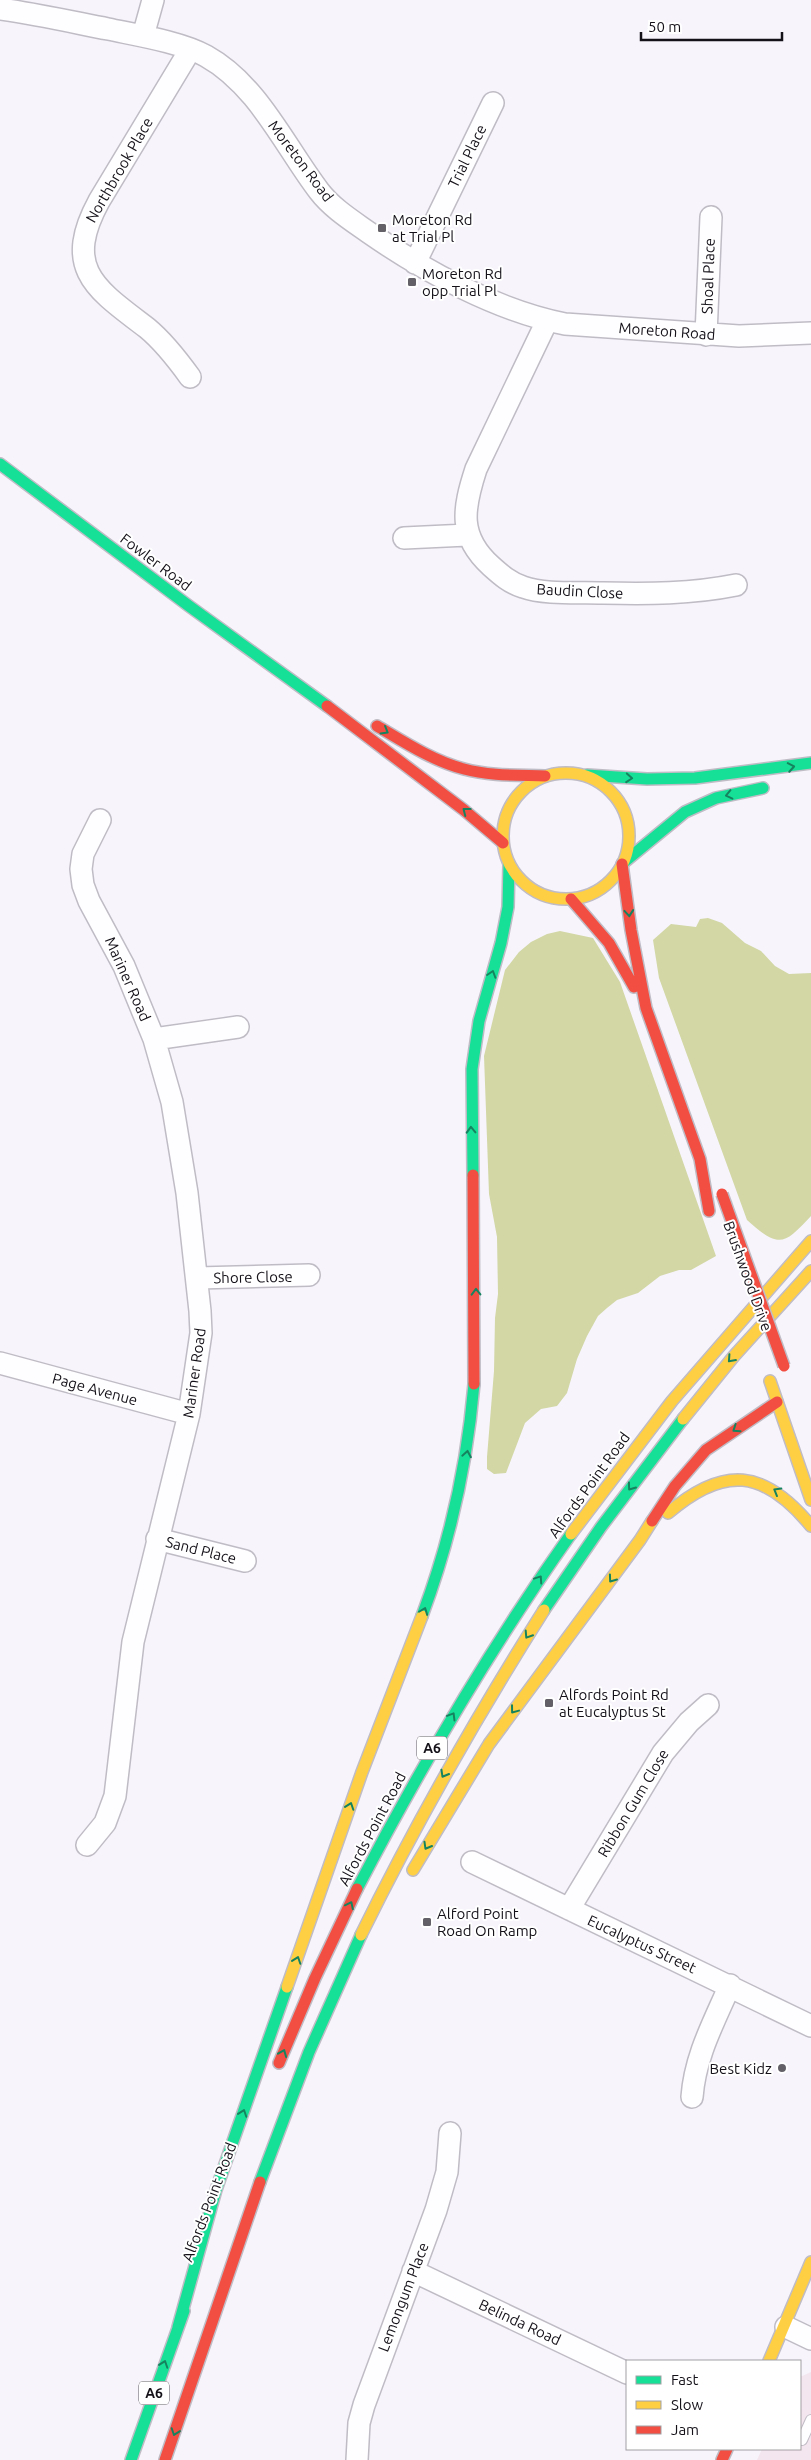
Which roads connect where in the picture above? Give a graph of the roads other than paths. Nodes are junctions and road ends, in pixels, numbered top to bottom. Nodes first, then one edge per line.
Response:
1 (153, 0) edge
2 (0, 9) edge
3 (143, 36) junction
4 (190, 50) junction
5 (493, 103) dead end
6 (711, 217) dead end
7 (416, 263) junction
8 (547, 321) junction
9 (811, 333) edge
10 (706, 335) junction
11 (190, 377) dead end
12 (0, 464) edge
13 (467, 535) junction
14 (404, 538) dead end
15 (736, 585) dead end
16 (296, 682) junction
17 (811, 764) edge
18 (581, 774) junction
19 (545, 776) junction
20 (772, 786) dead end
21 (100, 820) dead end
22 (503, 843) junction
23 (509, 864) junction
24 (623, 864) junction
25 (571, 899) junction
26 (646, 1008) junction
27 (238, 1027) dead end
28 (154, 1039) junction
29 (700, 1159) junction
30 (710, 1215) dead end
31 (811, 1241) edge
32 (811, 1271) edge
33 (309, 1275) dead end
34 (197, 1278) junction
35 (741, 1300) dead end
36 (757, 1345) dead end
37 (0, 1363) edge
38 (768, 1376) dead end
39 (777, 1402) junction
40 (189, 1414) junction
41 (811, 1500) edge
42 (811, 1526) edge
43 (157, 1539) junction
44 (640, 1540) junction
45 (245, 1561) dead end
46 (708, 1705) dead end
47 (88, 1845) dead end
48 (472, 1862) dead end
49 (408, 1880) dead end
50 (569, 1909) junction
51 (730, 1985) junction
52 (811, 2026) edge
53 (274, 2074) dead end
54 (692, 2097) dead end
55 (450, 2134) dead end
56 (285, 2150) dead end
57 (278, 2167) dead end
58 (262, 2212) dead end
59 (222, 2213) dead end
60 (811, 2262) edge
61 (413, 2271) junction
62 (178, 2327) junction
63 (786, 2327) junction
64 (209, 2336) junction
65 (811, 2339) edge
66 (770, 2360) edge
67 (626, 2373) edge
68 (811, 2420) edge
69 (802, 2440) dead end
70 (131, 2460) edge
71 (165, 2460) edge
72 (356, 2460) edge

1 - 3 street
2 - 3 street, Moreton Road
3 - 4 street, Moreton Road
4 - 7 street, Moreton Road
4 - 11 street, Northbrook Place
5 - 7 street, Trial Place
6 - 10 street, Shoal Place
7 - 8 street, Moreton Road
8 - 10 street, Moreton Road
8 - 13 street
9 - 10 street, Moreton Road
12 - 16 main road, Fowler Road
13 - 14 street
13 - 15 street, Baudin Close
16 -> 19 main road, Fowler Road
22 -> 16 main road, Fowler Road
18 -> 17 main road
18 - 19 main road
18 - 24 main road
19 - 22 main road
20 -> 24 main road
21 - 28 street, Mariner Road
22 - 23 main road
23 - 25 main road
62 -> 23 main road
24 - 25 main road
24 -> 26 main road, Brushwood Drive
25 - 26 main road, Brushwood Drive
26 - 29 main road, Brushwood Drive
27 - 28 street
28 - 34 street, Mariner Road
29 - 30 main road, Brushwood Drive
29 - 39 main road, Brushwood Drive, bridge
53 -> 31 main road, Alfords Point Road / A6
32 -> 64 main road, A6
33 - 34 street, Shore Close
34 - 40 street, Mariner Road
35 - 36 main road, Brushwood Drive
37 - 40 street, Page Avenue
38 - 39 main road
39 - 41 main road
39 -> 44 main road
40 - 43 street, Mariner Road
42 -> 44 main road
43 - 45 street, Sand Place
43 - 47 street, Mariner Road
44 -> 49 main road
46 - 50 street, Ribbon Gum Close
48 - 50 street, Eucalyptus Street
50 - 51 street, Eucalyptus Street
51 - 52 street, Eucalyptus Street
51 - 54 street
55 - 61 street, Lemongum Place
56 - 57 main road
58 - 64 main road
59 - 62 main road, Alfords Point Road / A6
60 - 63 main road
61 - 67 street, Belinda Road
61 - 72 street, Lemongum Place
70 -> 62 main road, Alfords Point Road / A6
63 - 65 street
63 - 66 main road
64 -> 71 main road, A6
68 - 69 lane

